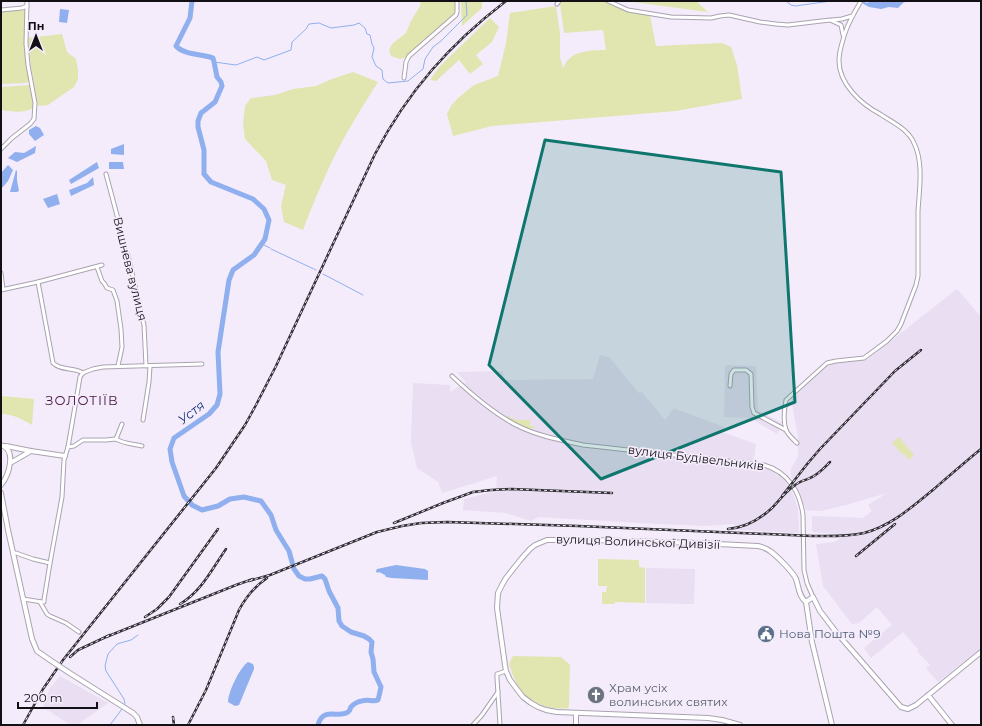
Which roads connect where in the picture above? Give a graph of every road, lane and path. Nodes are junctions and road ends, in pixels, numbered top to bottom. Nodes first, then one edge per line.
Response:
1 (457, 1) edge
2 (608, 1) edge
3 (860, 2) edge
4 (27, 4) edge
5 (1, 10) edge
6 (852, 15) junction
7 (830, 20) junction
8 (844, 37) junction
9 (404, 78) dead end
10 (1, 149) edge
11 (106, 174) dead end
12 (102, 265) dead end
13 (97, 267) junction
14 (1, 273) edge
15 (38, 282) junction
16 (2, 289) edge
17 (202, 364) dead end
18 (118, 366) junction
19 (148, 366) junction
20 (83, 373) junction
21 (452, 376) dead end
22 (730, 386) dead end
23 (143, 420) dead end
24 (122, 424) dead end
25 (786, 430) junction
26 (116, 439) junction
27 (797, 443) dead end
28 (1, 445) edge
29 (6, 446) junction
30 (142, 446) dead end
31 (68, 447) junction
32 (31, 451) junction
33 (65, 456) junction
34 (10, 462) junction
35 (1, 485) edge
36 (1, 493) edge
37 (13, 553) junction
38 (50, 563) junction
39 (813, 597) junction
40 (23, 599) junction
41 (40, 602) junction
42 (806, 602) junction
43 (79, 632) dead end
44 (981, 652) edge
45 (506, 671) junction
46 (498, 692) junction
47 (928, 695) junction
48 (576, 714) junction
49 (140, 725) edge
50 (473, 725) edge
51 (500, 725) edge
52 (576, 725) edge
53 (740, 725) edge
54 (832, 725) edge
55 (952, 725) edge

1 - 9 street
2 - 7 street
3 - 6 street
4 - 5 street
4 - 10 street
6 - 7 street
6 - 8 street
7 - 8 street
8 - 25 street
11 - 19 street, Вишнева вулиця
12 - 13 street
13 - 15 street
13 - 18 street
14 - 16 street
15 - 16 street
15 - 20 street
17 - 19 street
18 - 19 street
18 - 20 street
19 - 23 street, Вишнева вулиця
20 - 31 street
21 - 39 street, вулиця Будівельників
22 - 25 street
24 - 26 street
25 - 27 street
26 - 30 street
26 - 31 street
28 - 29 street
29 - 32 street
29 - 34 street
31 - 33 street
32 - 33 street
32 - 34 street
33 - 38 street
34 - 35 street
36 - 37 street
37 - 38 street
37 - 40 street
38 - 41 street
39 - 42 street
39 - 47 street, вулиця Будівельників
40 - 41 street
40 - 49 street, bridge
41 - 43 street
42 - 45 street, вулиця Волинської Дивізії
42 - 54 street, вулиця Волинської Дивізії
44 - 47 street
45 - 46 street
45 - 48 street
46 - 50 street
46 - 51 street
47 - 55 street
48 - 52 street
48 - 53 street

